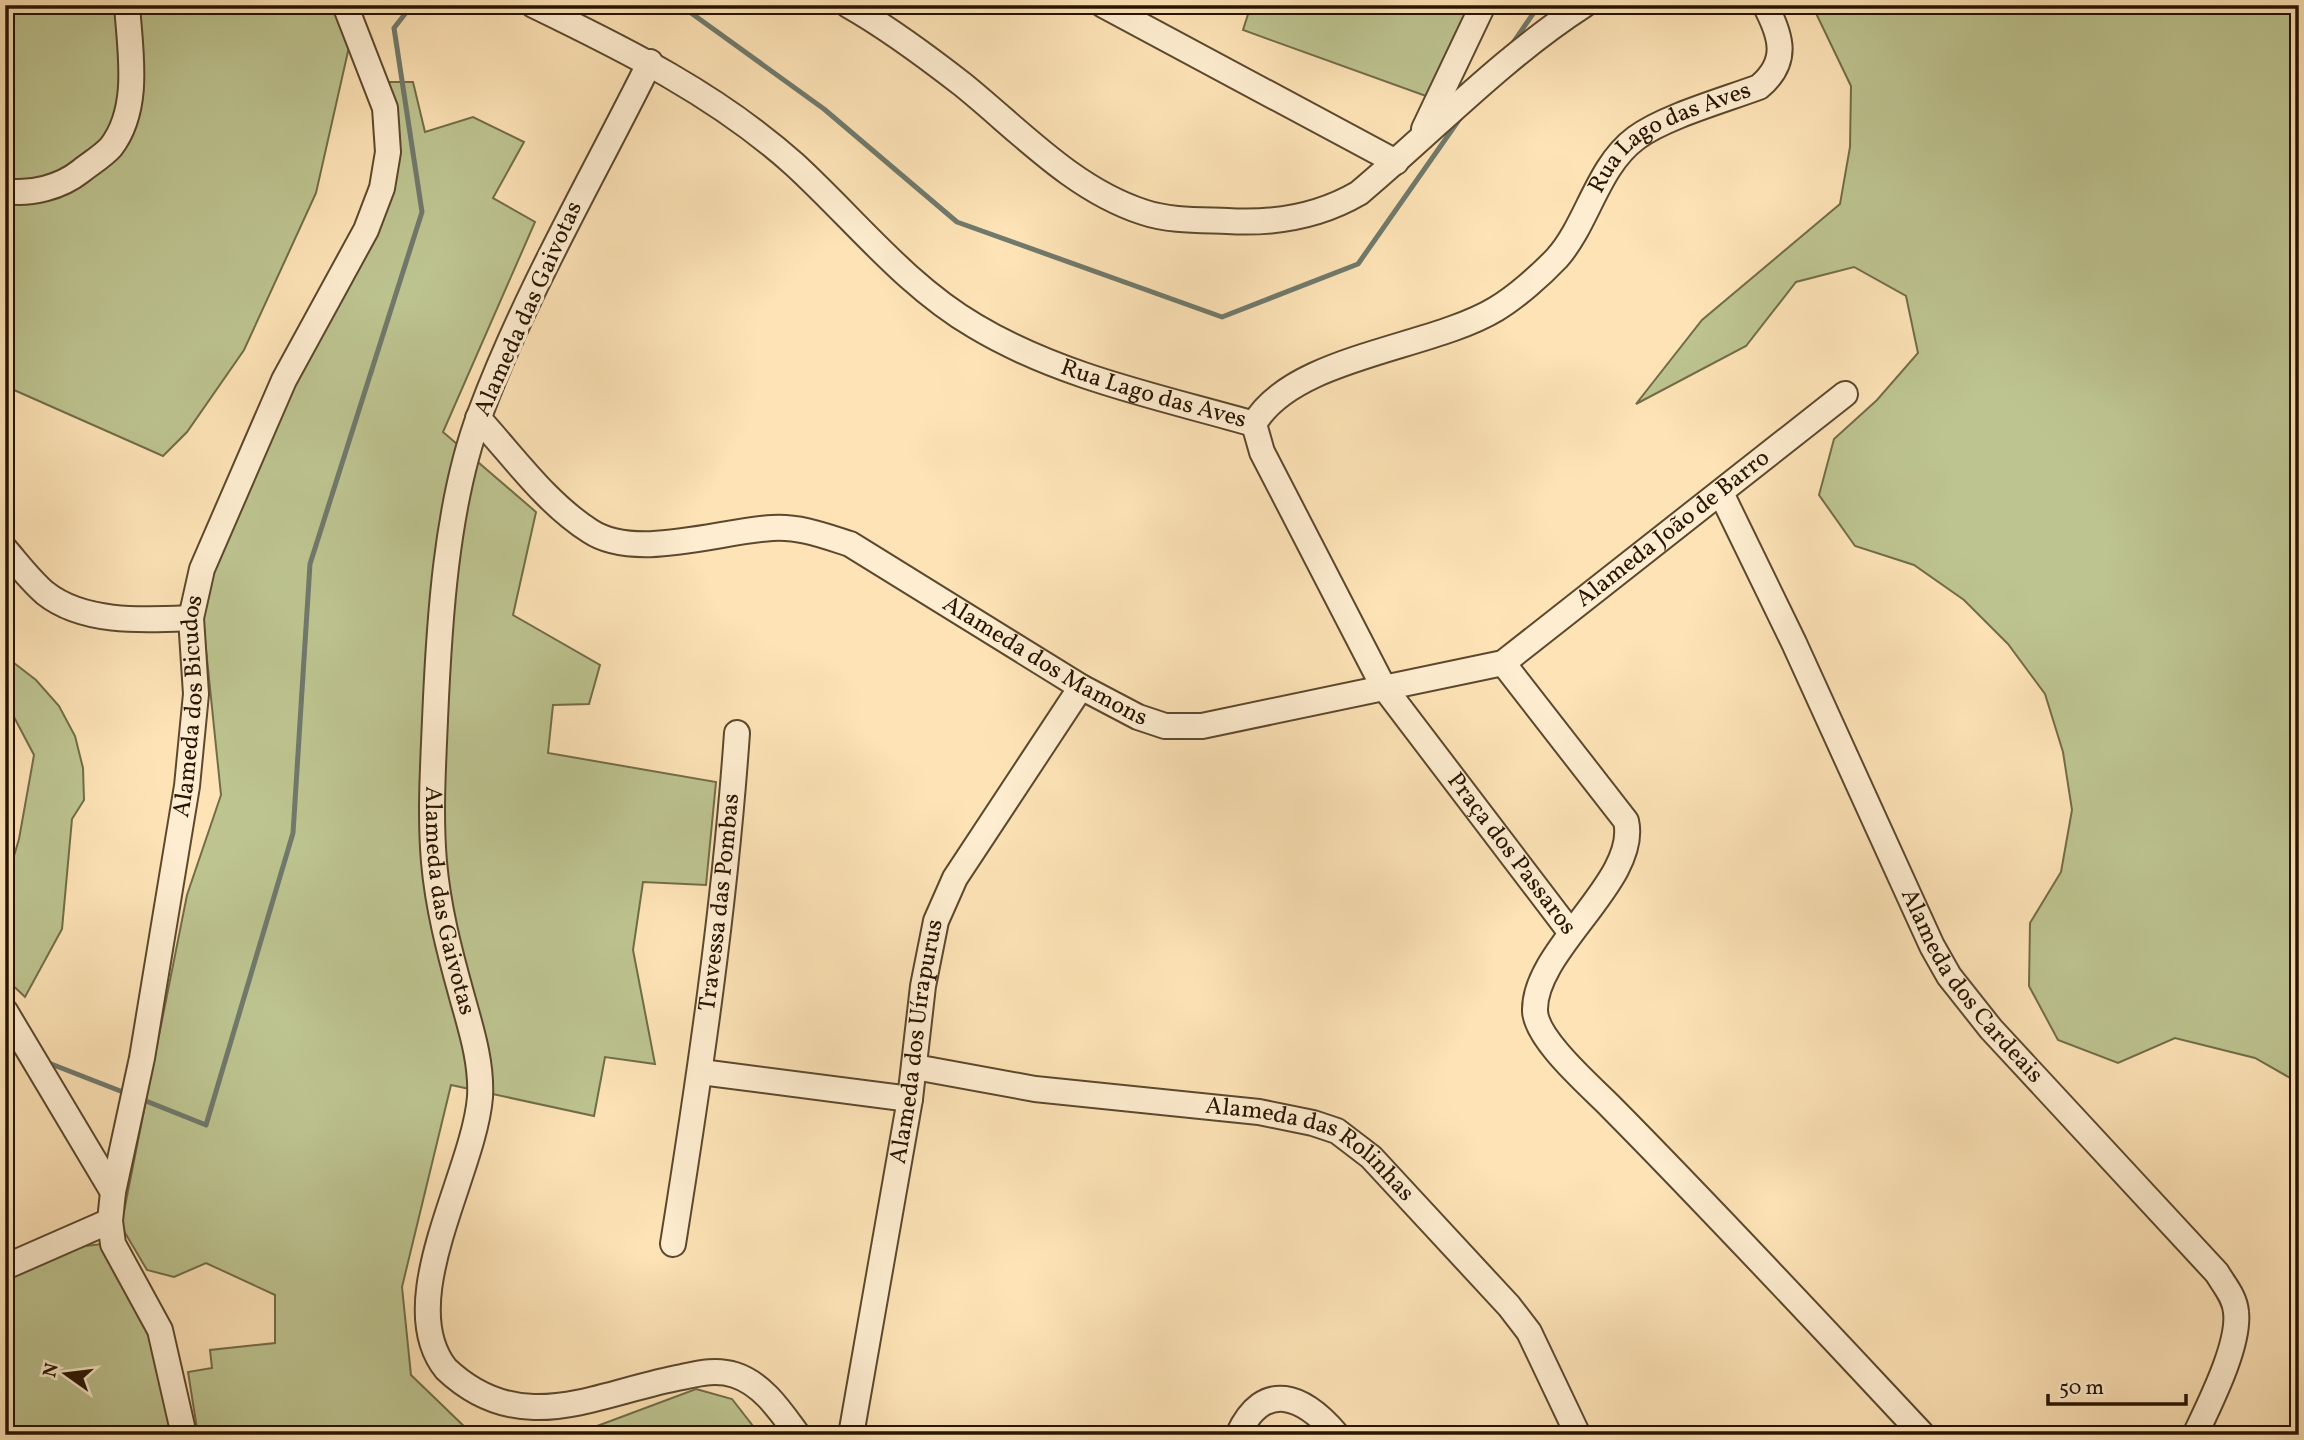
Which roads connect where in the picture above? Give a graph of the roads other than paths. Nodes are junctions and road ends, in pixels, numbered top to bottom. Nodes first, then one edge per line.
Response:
1 (127, 5) edge
2 (345, 5) edge
3 (533, 5) edge
4 (848, 5) edge
5 (1103, 5) edge
6 (1483, 5) edge
7 (1584, 5) edge
8 (1765, 5) edge
9 (650, 62) junction
10 (1419, 139) junction
11 (1396, 162) junction
12 (5, 191) edge
13 (1845, 394) dead end
14 (478, 418) junction
15 (1254, 424) junction
16 (1721, 493) junction
17 (5, 549) edge
18 (191, 618) junction
19 (1503, 663) junction
20 (1383, 686) junction
21 (1082, 687) junction
22 (737, 733) dead end
23 (1571, 933) junction
24 (5, 1011) edge
25 (915, 1067) junction
26 (701, 1072) junction
27 (910, 1099) junction
28 (113, 1192) junction
29 (110, 1221) junction
30 (673, 1244) dead end
31 (5, 1267) edge
32 (184, 1435) edge
33 (798, 1435) edge
34 (851, 1435) edge
35 (1238, 1435) edge
36 (1337, 1435) edge
37 (1578, 1435) edge
38 (1923, 1435) edge
39 (2195, 1435) edge

1 - 12 street
2 - 18 street, Alameda dos Bicudos
3 - 9 street, Rua Lago das Aves
4 - 11 street
5 - 11 street
6 - 10 street
7 - 10 street
8 - 15 street, Rua Lago das Aves
9 - 14 street, Alameda das Gaivotas
9 - 15 street, Rua Lago das Aves
10 - 11 street
13 - 16 street, Alameda João de Barro
14 - 21 street, Alameda dos Mamons
14 - 33 street, Alameda das Gaivotas
15 - 20 street
16 - 19 street, Alameda João de Barro
16 - 39 street, Alameda dos Cardeais
17 - 18 street
18 - 28 street, Alameda dos Bicudos
19 - 20 street
19 - 23 street, Praça dos Passaros
20 - 21 street, Alameda dos Mamons
20 - 23 street, Praça dos Passaros
21 - 25 street, Alameda dos Uírapurus
22 - 26 street, Travessa das Pombas
23 - 38 street
24 - 28 street
25 - 27 street, Alameda dos Uírapurus
25 - 37 street, Alameda das Rolinhas
26 - 27 street
26 - 30 street, Travessa das Pombas
27 - 34 street, Alameda dos Uírapurus
28 - 29 street, Alameda dos Bicudos
29 - 31 street
29 - 32 street, Alameda dos Bicudos
35 - 36 street

